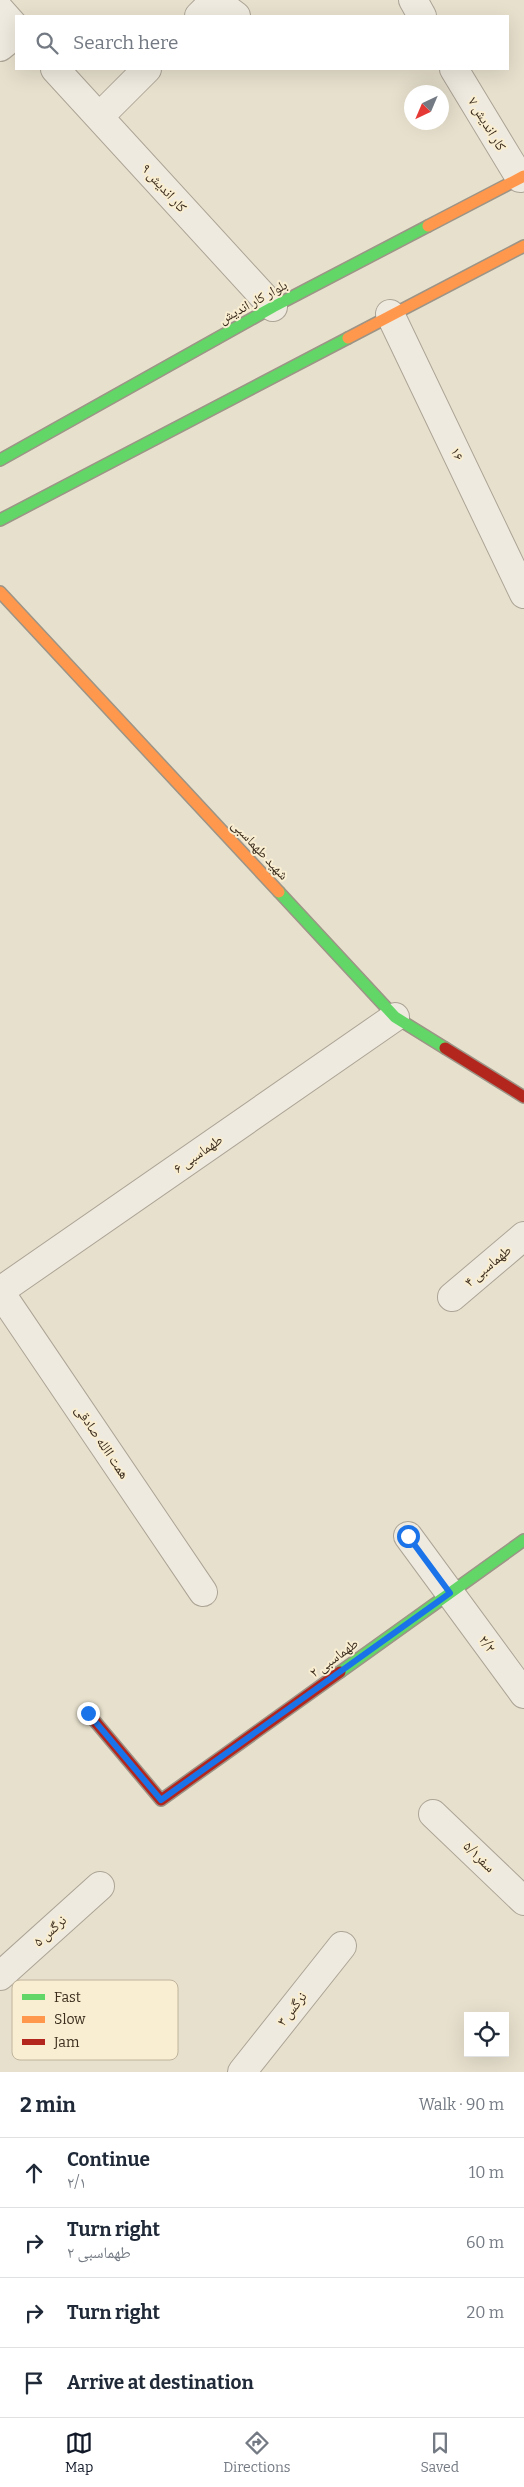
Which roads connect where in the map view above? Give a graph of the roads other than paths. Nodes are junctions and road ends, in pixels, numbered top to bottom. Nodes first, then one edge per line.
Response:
1 (215, 0) edge
2 (412, 0) edge
3 (0, 10) edge
4 (200, 15) edge
5 (235, 15) edge
6 (421, 15) edge
7 (15, 27) edge
8 (15, 35) edge
9 (0, 46) edge
10 (56, 70) edge
11 (146, 70) edge
12 (455, 70) edge
13 (100, 116) junction
14 (522, 177) edge
15 (524, 246) edge
16 (273, 307) junction
17 (390, 314) junction
18 (0, 460) edge
19 (0, 520) edge
20 (516, 559) edge
21 (0, 592) edge
22 (524, 594) edge
23 (395, 1017) junction
24 (524, 1097) edge
25 (524, 1236) edge
26 (0, 1292) edge
27 (452, 1297) dead end
28 (408, 1536) dead end
29 (524, 1540) edge
30 (203, 1592) dead end
31 (450, 1593) junction
32 (524, 1694) edge
33 (88, 1713) dead end
34 (433, 1814) dead end
35 (100, 1886) dead end
36 (524, 1901) edge
37 (342, 1946) dead end
38 (0, 1976) edge
39 (242, 2072) edge

1 - 4 street
1 - 5 street
2 - 6 street
3 - 7 street
8 - 9 street
10 - 13 street, ۹ کار اندیش
11 - 13 street
12 - 14 street, ۷ کار اندیش
13 - 16 street, ۹ کار اندیش
14 - 16 street, بلوار کار اندیش
15 - 17 street
16 - 18 street, بلوار کار اندیش
17 - 19 street
17 - 20 street, ۱۶
20 - 22 street, ۱۶
21 - 23 street, شهید طهماسبی
23 - 24 street, شهید طهماسبی
23 - 26 street, ۶ طهماسبی
25 - 27 street, ۴ طهماسبی
26 - 30 street, همت االله صادقی
28 - 31 street, ۲/۲
29 - 31 street, ۲ طهماسبی
31 - 32 street, ۲/۲
31 - 33 street, ۲ طهماسبی
34 - 36 street, ۵/۱سفر
35 - 38 street, ۵ نرگس
37 - 39 street, ۳ نرگس

